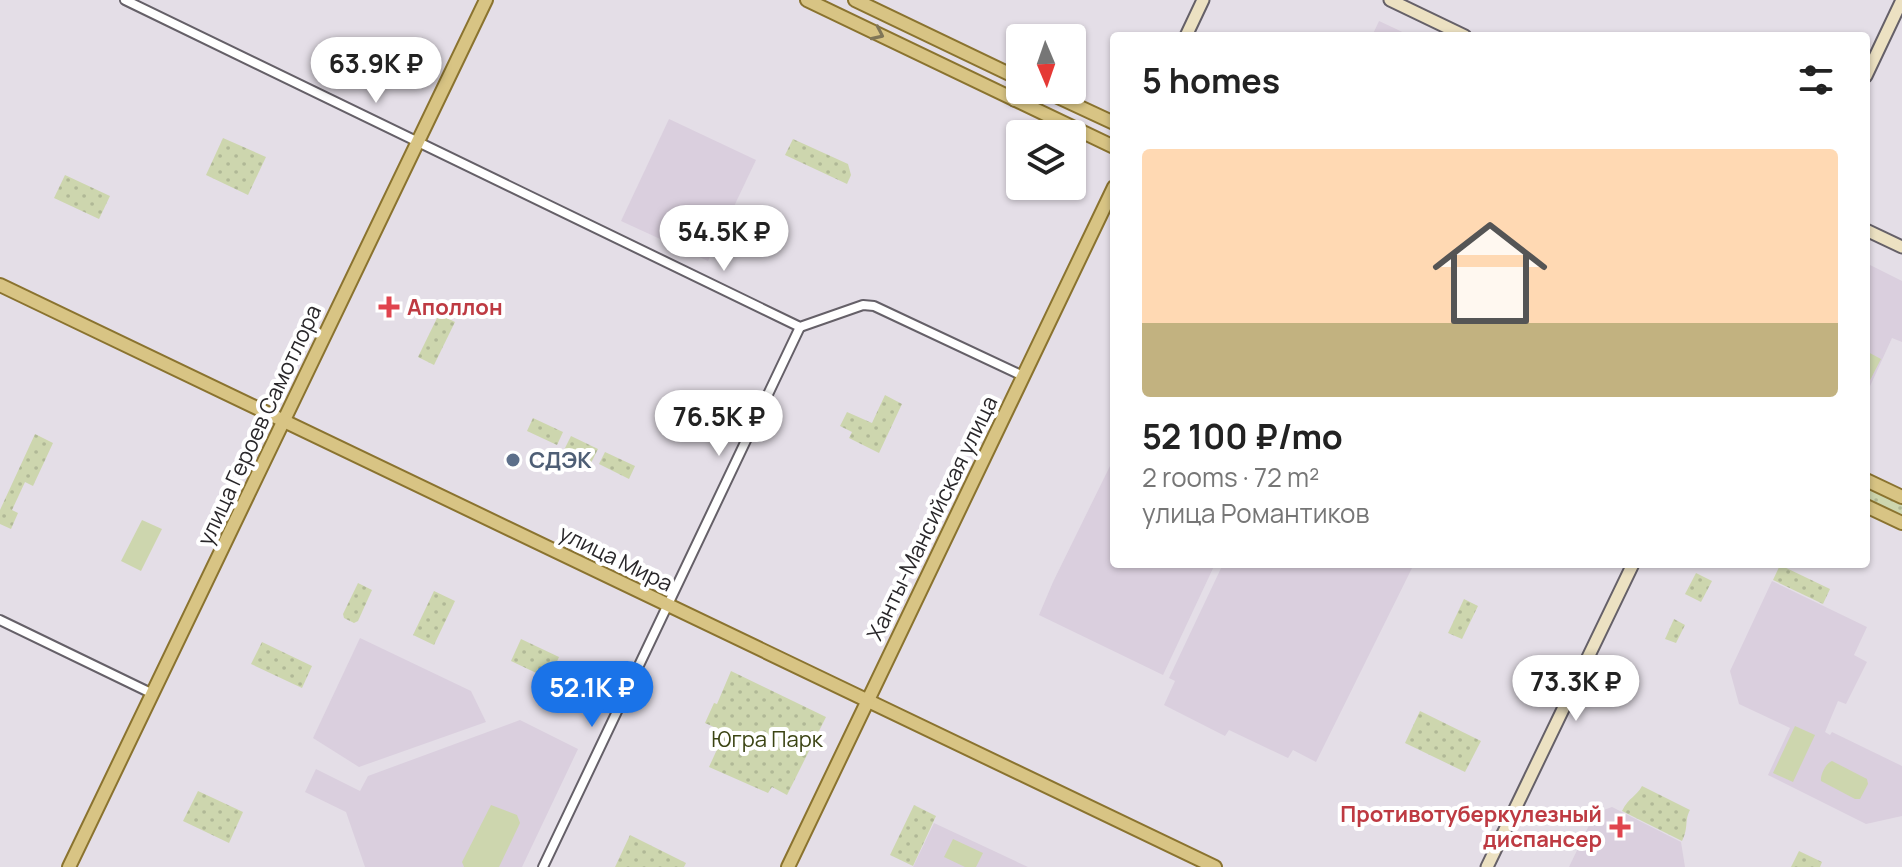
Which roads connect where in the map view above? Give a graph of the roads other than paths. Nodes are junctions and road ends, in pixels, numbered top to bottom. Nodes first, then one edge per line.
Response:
1 (125, 0) edge
2 (486, 0) edge
3 (807, 0) edge
4 (855, 0) edge
5 (1203, 0) edge
6 (1390, 0) edge
7 (1902, 0) edge
8 (1188, 32) edge
9 (1457, 32) edge
10 (1870, 68) edge
11 (1006, 72) edge
12 (1006, 96) edge
13 (1023, 104) edge
14 (1073, 104) edge
15 (1110, 121) edge
16 (417, 143) junction
17 (1110, 145) edge
18 (1110, 195) edge
19 (1870, 232) edge
20 (1902, 247) edge
21 (0, 285) edge
22 (800, 327) junction
23 (1023, 376) junction
24 (284, 420) junction
25 (1870, 482) edge
26 (1902, 497) edge
27 (1870, 508) edge
28 (1902, 523) edge
29 (1631, 568) edge
30 (667, 604) junction
31 (0, 620) edge
32 (153, 694) junction
33 (867, 701) junction
34 (69, 867) edge
35 (543, 867) edge
36 (788, 867) edge
37 (1215, 867) edge
38 (1487, 867) edge

1 - 16 street
2 - 16 main road, улица Героев Самотлора
3 -> 12 main road
4 - 11 main road
5 - 8 street
6 - 9 street
7 - 10 street
13 - 17 main road
14 - 15 main road
16 - 22 street
16 - 24 main road, улица Героев Самотлора
18 - 23 main road, Ханты-Мансийская улица
19 - 20 street
21 - 24 main road, улица Мира
22 - 23 street
22 - 30 street
23 - 33 main road, Ханты-Мансийская улица
24 - 30 main road, улица Мира
24 - 32 main road, улица Героев Самотлора
25 - 26 main road
27 - 28 main road
29 - 38 street
30 - 33 main road, улица Мира
30 - 35 street
31 - 32 street
32 - 34 main road, улица Героев Самотлора
33 - 36 main road, Ханты-Мансийская улица
33 - 37 main road, улица Мира

